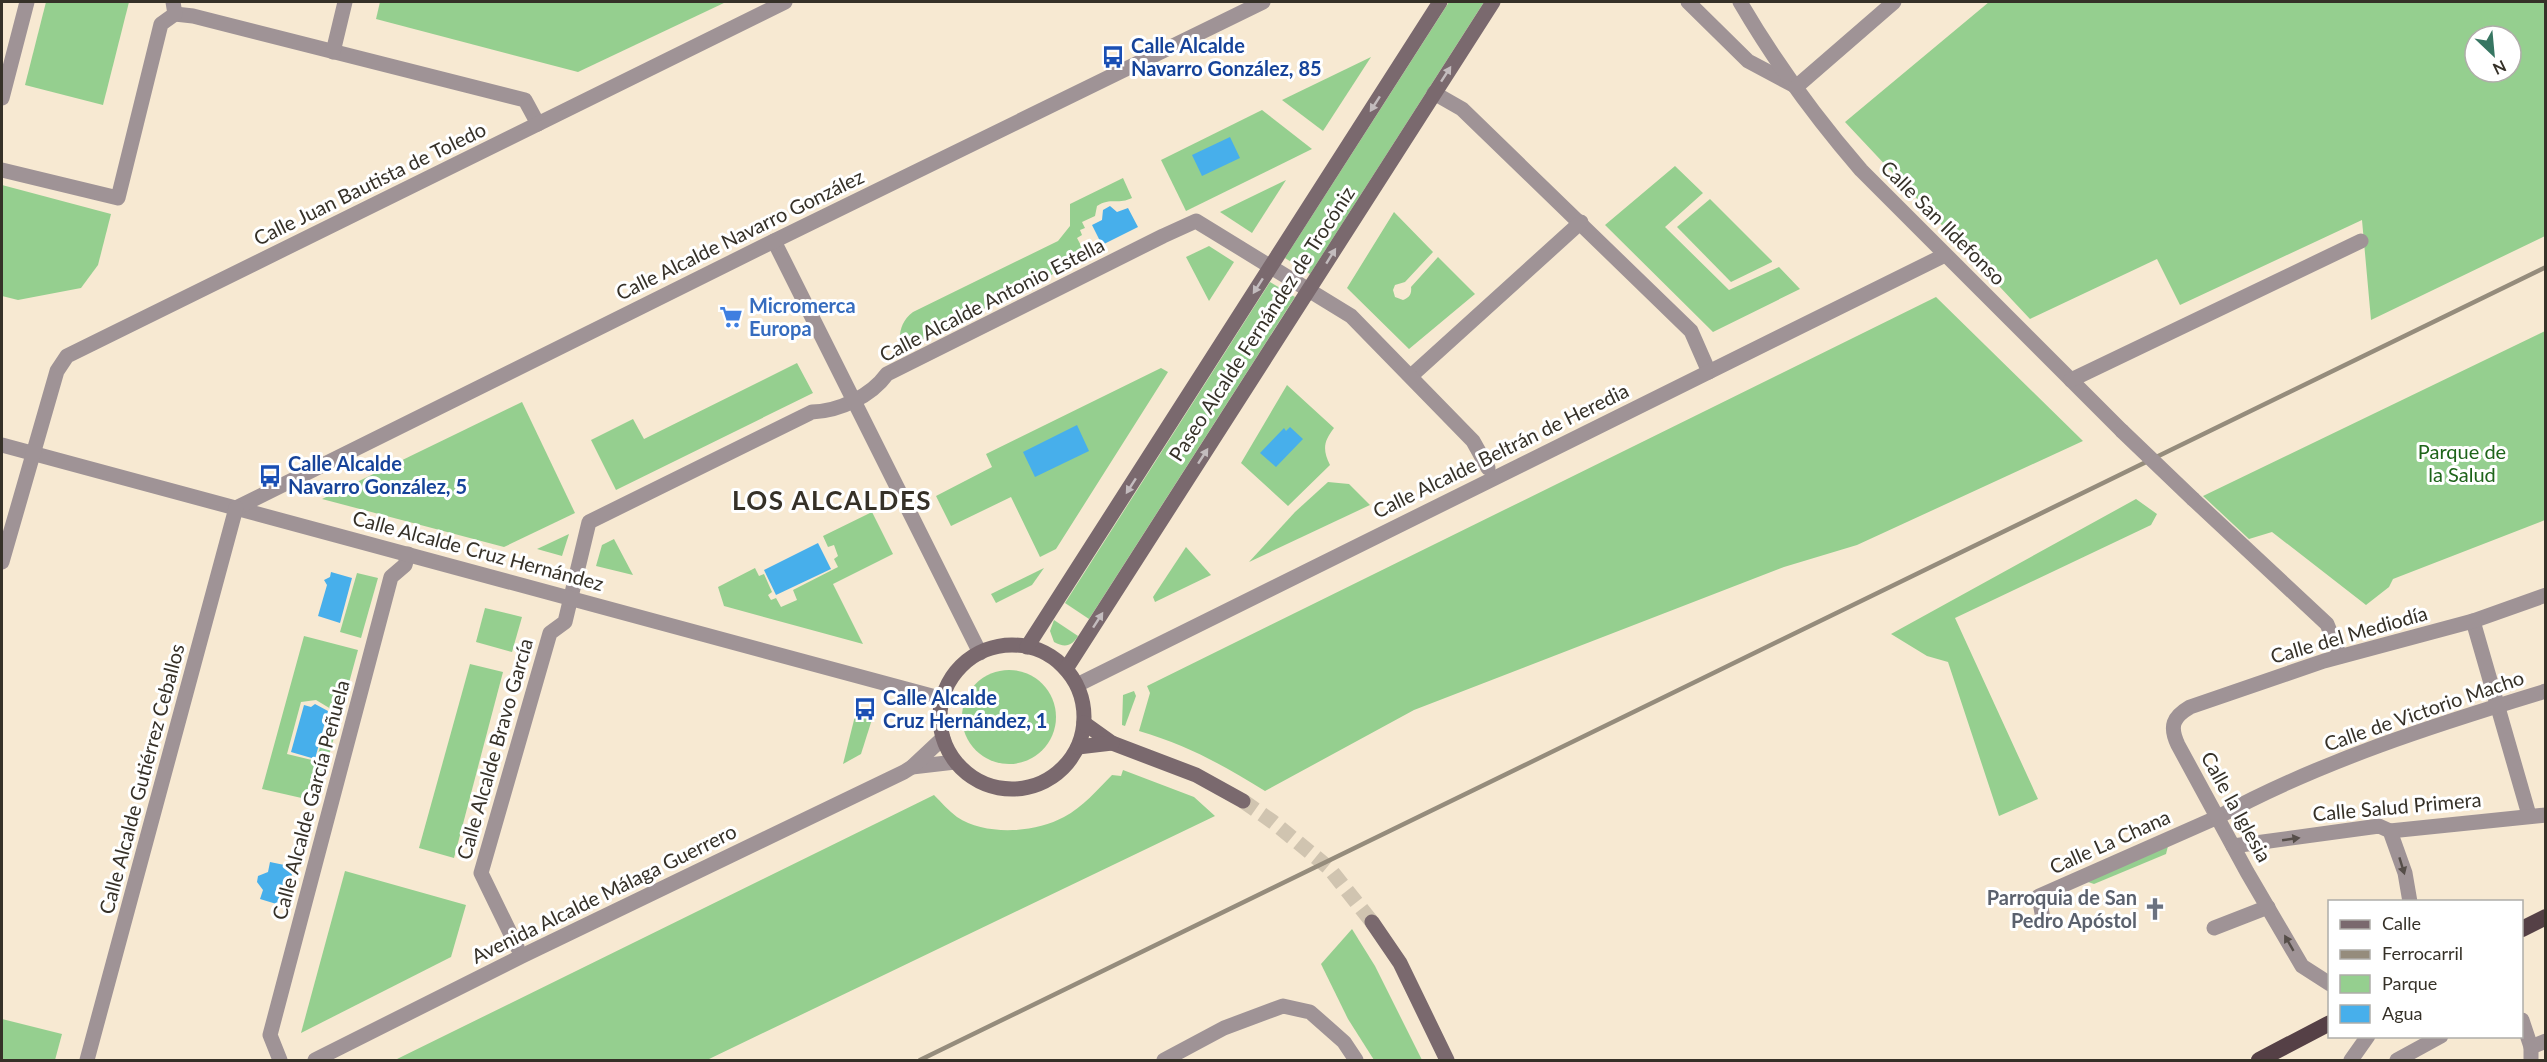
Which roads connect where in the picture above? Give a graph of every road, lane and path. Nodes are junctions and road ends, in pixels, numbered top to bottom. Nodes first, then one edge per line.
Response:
1 (27, 2) edge
2 (345, 2) edge
3 (785, 2) edge
4 (1263, 2) edge
5 (1440, 2) edge
6 (1493, 2) edge
7 (1688, 2) edge
8 (1740, 2) edge
9 (1894, 2) edge
10 (174, 8) edge
11 (333, 52) junction
12 (1796, 87) junction
13 (1434, 93) junction
14 (2, 98) edge
15 (538, 124) junction
16 (2, 170) edge
17 (1581, 222) junction
18 (774, 241) junction
19 (2361, 241) dead end
20 (1945, 255) junction
21 (1271, 266) junction
22 (1311, 289) junction
23 (1708, 372) junction
24 (1411, 376) junction
25 (2071, 380) junction
26 (853, 400) junction
27 (2, 446) edge
28 (32, 454) junction
29 (1488, 468) dead end
30 (236, 508) junction
31 (408, 554) junction
32 (2, 562) edge
33 (2546, 595) edge
34 (572, 598) junction
35 (2473, 621) junction
36 (1027, 647) junction
37 (980, 653) junction
38 (2340, 656) junction
39 (1066, 669) junction
40 (1077, 685) junction
41 (2546, 692) edge
42 (943, 699) junction
43 (2497, 706) junction
44 (1084, 723) junction
45 (2172, 726) joint
46 (943, 738) junction
47 (1112, 743) junction
48 (1078, 747) junction
49 (955, 762) junction
50 (912, 767) junction
51 (1243, 801) tunnel mouth
52 (2529, 815) junction
53 (2546, 815) edge
54 (2218, 817) junction
55 (2390, 831) junction
56 (2233, 846) junction
57 (2410, 900) edge
58 (2268, 907) junction
59 (2546, 917) edge
60 (2043, 919) dead end
61 (1372, 922) tunnel mouth
62 (2214, 928) dead end
63 (2523, 928) edge
64 (518, 947) dead end
65 (2328, 983) edge
66 (2328, 1024) edge
67 (2523, 1024) edge
68 (2367, 1038) edge
69 (2436, 1038) edge
70 (2546, 1041) edge
71 (2531, 1054) edge
72 (87, 1060) edge
73 (280, 1060) edge
74 (315, 1060) edge
75 (1164, 1060) edge
76 (1356, 1060) edge
77 (1447, 1060) edge
78 (2259, 1060) edge
79 (2351, 1060) edge
80 (2397, 1060) edge

1 - 14 street
2 - 11 street
3 - 15 street, Calle Juan Bautista de Toledo
4 - 18 street, Calle Alcalde Navarro González
5 -> 21 main road, Paseo Alcalde Fernández de Trocóniz
13 -> 6 main road, Paseo Alcalde Fernández de Trocóniz
7 - 12 street, Calle San Ildefonso
8 - 12 street, Calle San Ildefonso
9 - 12 street
10 - 11 street
10 - 16 street
11 - 15 street
12 - 20 street, Calle San Ildefonso
13 - 17 street
22 -> 13 main road, Paseo Alcalde Fernández de Trocóniz
15 - 28 street, Calle Juan Bautista de Toledo
17 - 23 street
17 - 24 street
18 - 26 street
18 - 30 street, Calle Alcalde Navarro González
19 - 25 street
20 - 23 street, Calle Alcalde Beltrán de Heredia
20 - 25 street, Calle San Ildefonso
21 - 22 street
21 - 26 street, Calle Alcalde Antonio Estella
21 -> 36 main road, Paseo Alcalde Fernández de Trocóniz
22 - 24 street
39 -> 22 main road, Paseo Alcalde Fernández de Trocóniz
23 - 40 street, Calle Alcalde Beltrán de Heredia
24 - 29 street
25 - 38 street, Calle San Ildefonso, bridge
26 - 34 street, Calle Alcalde Antonio Estella
26 - 37 street
27 - 28 street, Calle Alcalde Cruz Hernández
28 - 30 street, Calle Alcalde Cruz Hernández
28 - 32 street, Calle Juan Bautista de Toledo
30 - 31 street, Calle Alcalde Cruz Hernández
30 - 72 street, Calle Alcalde Gutiérrez Ceballos
31 - 34 street, Calle Alcalde Cruz Hernández
31 - 73 street, Calle Alcalde García Peñuela
33 - 35 street, Calle del Mediodía
34 - 42 street, Calle Alcalde Cruz Hernández
34 - 64 street, Calle Alcalde Bravo García
35 - 38 street, Calle del Mediodía
35 - 43 street
36 - 37 main road
36 - 39 main road
37 - 42 main road
38 - 45 street, Calle del Mediodía
39 - 40 main road
40 - 44 main road
41 - 43 street, Calle de Victorio Macho
42 - 46 main road
43 - 52 street
43 - 54 street, Calle de Victorio Macho
44 - 47 main road
44 - 48 main road
45 - 54 street, Calle la Iglesia
46 - 49 main road
46 - 50 street, Avenida Alcalde Málaga Guerrero
47 - 48 main road
47 - 51 main road
48 - 49 main road
49 - 50 street, Avenida Alcalde Málaga Guerrero
50 - 74 street, Avenida Alcalde Málaga Guerrero
52 - 53 street, Calle Salud Primera
52 - 55 street, Calle Salud Primera
54 - 56 street, Calle la Iglesia
54 - 60 street, Calle La Chana
56 -> 55 street, Calle Salud Primera
55 -> 57 street
56 - 58 street, Calle la Iglesia
58 - 62 street
65 -> 58 street, Calle la Iglesia
59 - 63 highway
61 - 77 main road
66 - 78 highway
67 - 71 street
68 - 79 street
69 - 80 street
70 - 71 street
75 - 76 street

